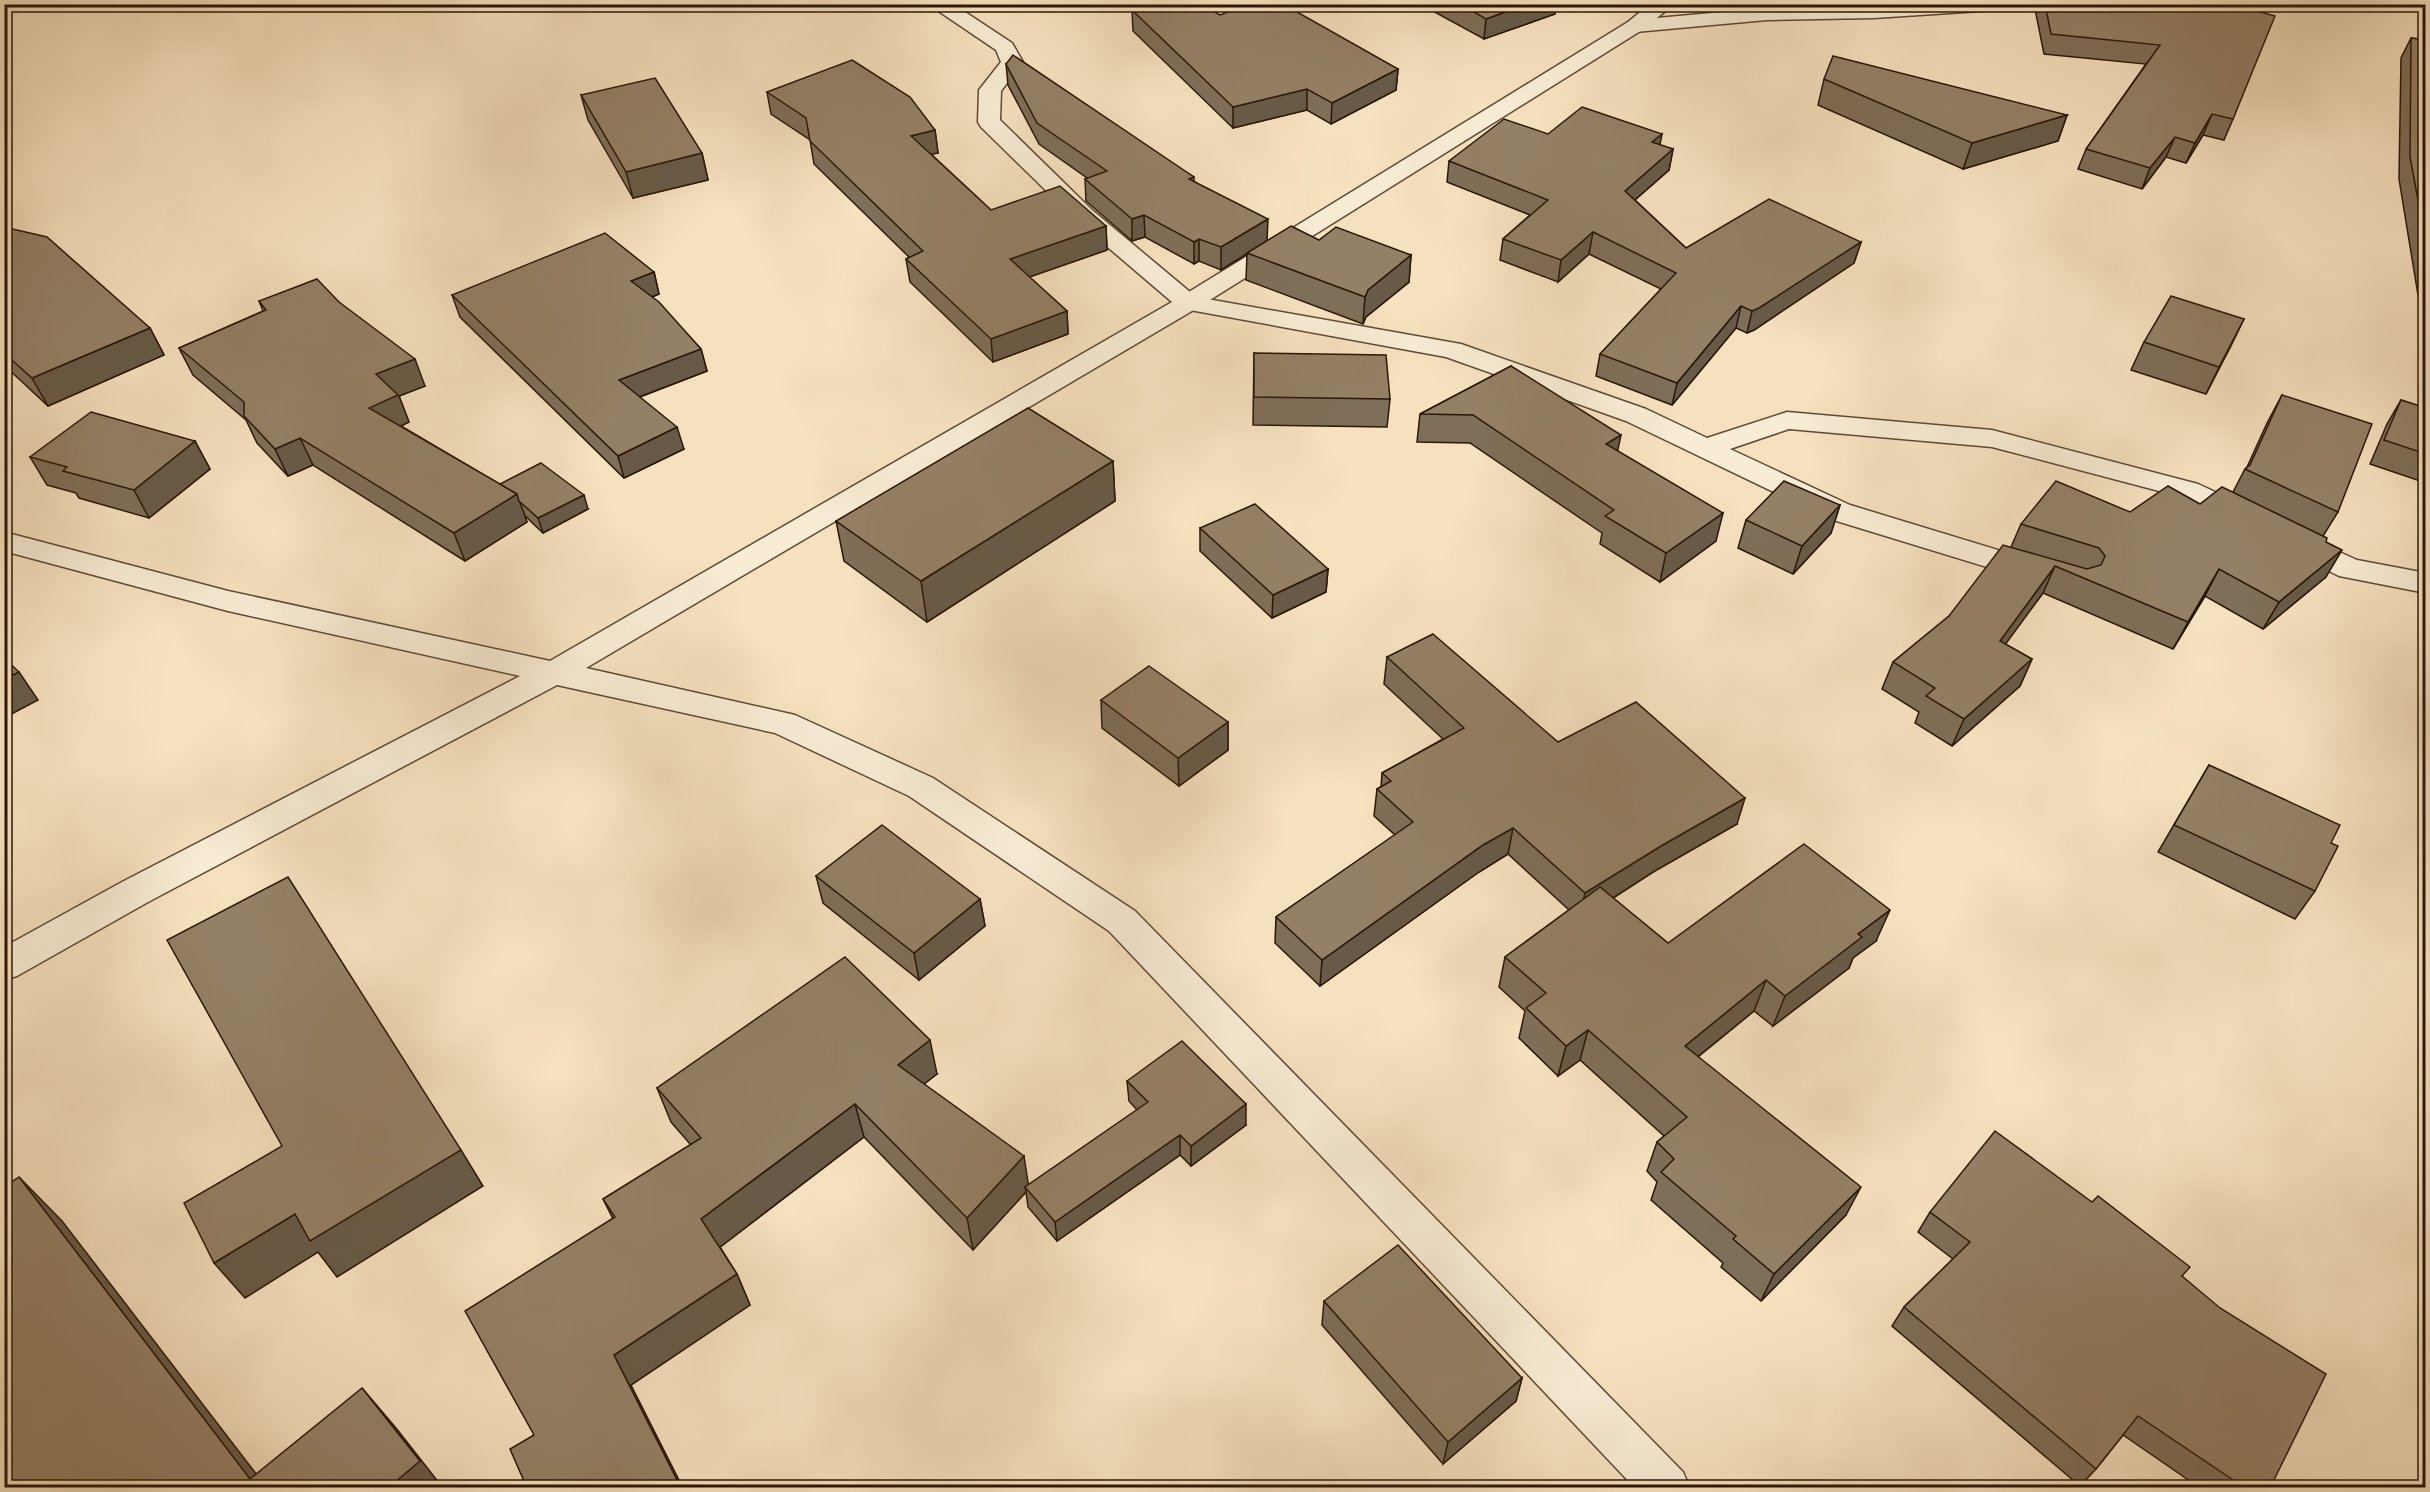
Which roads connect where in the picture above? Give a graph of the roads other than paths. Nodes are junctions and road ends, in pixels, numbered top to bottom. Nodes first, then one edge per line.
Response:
1 (16, 4) edge
2 (938, 4) edge
3 (1664, 4) edge
4 (1996, 4) edge
5 (4, 7) edge
6 (1635, 26) junction
7 (1188, 303) junction
8 (1705, 448) junction
9 (4, 541) edge
10 (2064, 581) edge
11 (2426, 583) edge
12 (554, 674) junction
13 (4, 965) edge
14 (1667, 1488) edge

1 - 5 street
2 - 7 street
3 - 6 street
4 - 6 street
6 - 7 street
7 - 8 street
7 - 12 street
8 - 10 street
8 - 11 street
9 - 12 street
12 - 13 street
12 - 14 street

